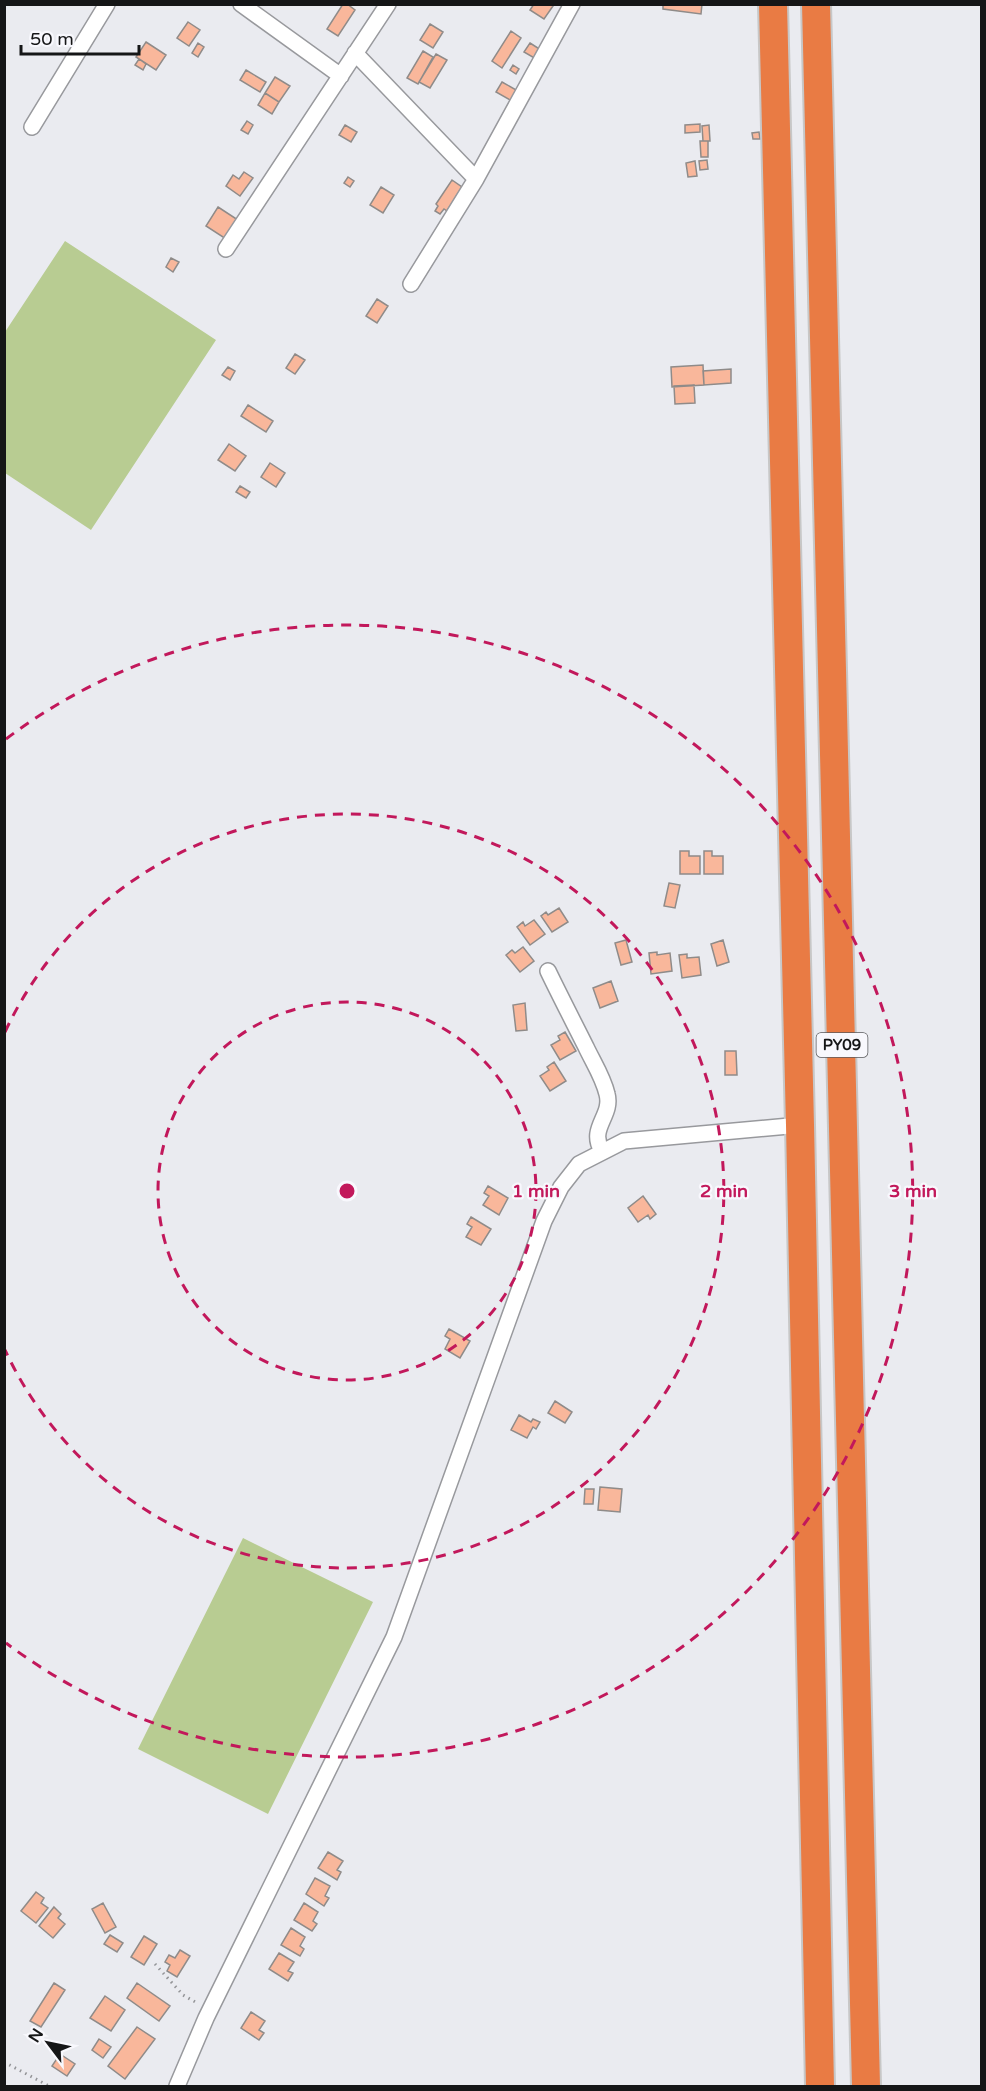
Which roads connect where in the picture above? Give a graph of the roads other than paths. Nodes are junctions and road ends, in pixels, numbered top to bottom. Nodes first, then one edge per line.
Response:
1 (107, 4) edge
2 (241, 4) edge
3 (388, 4) edge
4 (572, 4) edge
5 (773, 4) edge
6 (816, 4) edge
7 (355, 53) junction
8 (341, 76) junction
9 (32, 127) dead end
10 (476, 179) junction
11 (226, 249) dead end
12 (411, 284) dead end
13 (548, 971) dead end
14 (800, 1125) junction
15 (602, 1151) junction
16 (177, 2086) edge
17 (820, 2086) edge
18 (866, 2086) edge

1 - 9 street
2 - 8 street
3 - 7 street
4 - 10 street
5 - 14 highway, PY09
6 - 18 highway, PY09
7 - 8 street
7 - 10 street
8 - 11 street
10 - 12 street
13 - 15 street
14 - 15 street
14 - 17 highway, PY09
15 - 16 street

